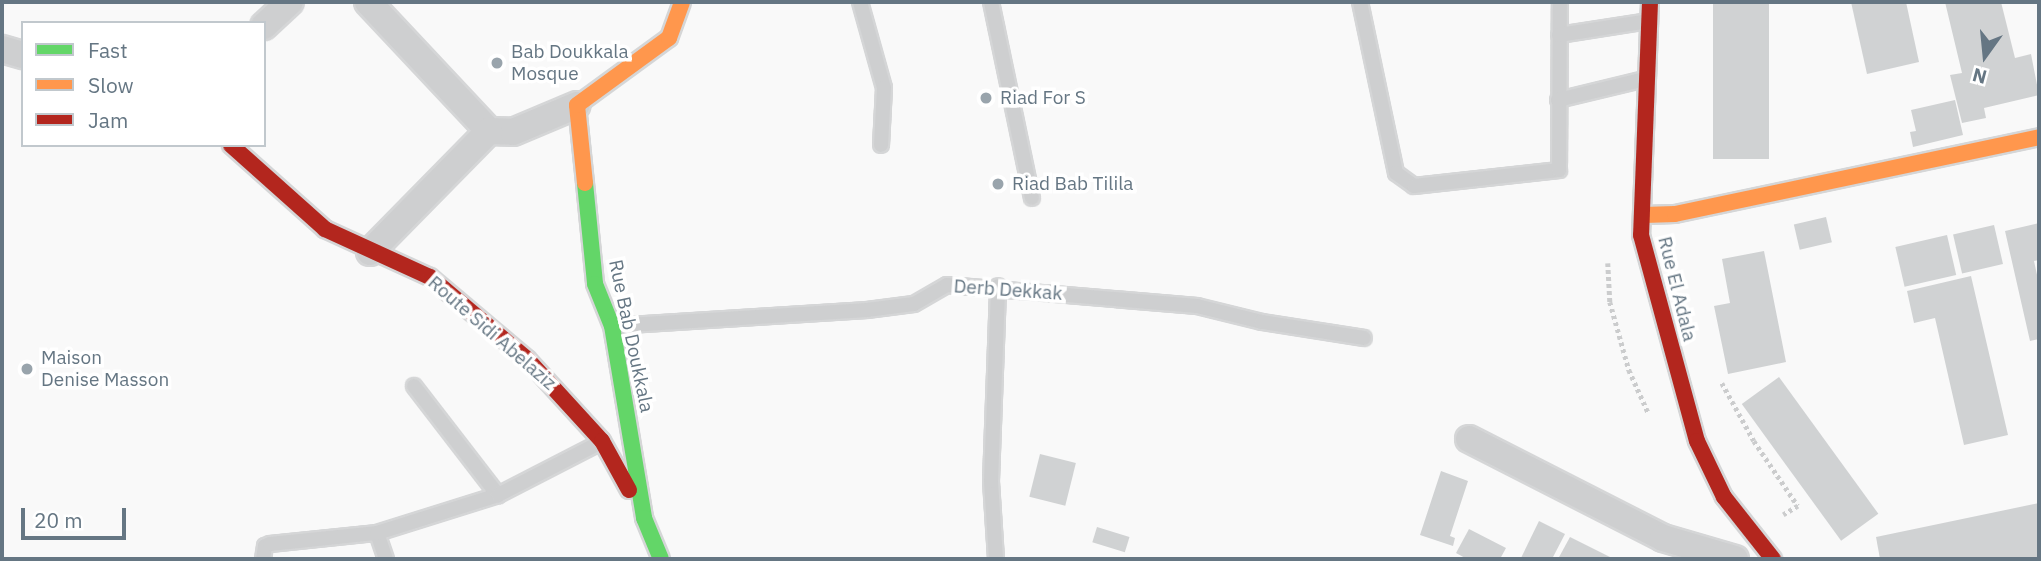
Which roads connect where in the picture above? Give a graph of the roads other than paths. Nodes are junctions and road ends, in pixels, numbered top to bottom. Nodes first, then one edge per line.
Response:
1 (290, 2) edge
2 (368, 2) edge
3 (682, 2) edge
4 (860, 2) edge
5 (991, 2) edge
6 (1360, 2) edge
7 (1560, 2) edge
8 (1650, 2) edge
9 (1649, 21) junction
10 (266, 24) edge
11 (1559, 34) junction
12 (2, 48) edge
13 (21, 54) edge
14 (1648, 79) junction
15 (1558, 100) junction
16 (577, 106) junction
17 (489, 131) junction
18 (2039, 137) edge
19 (881, 145) dead end
20 (232, 147) edge
21 (1032, 198) dead end
22 (1644, 215) junction
23 (370, 252) junction
24 (998, 286) junction
25 (612, 326) junction
26 (1364, 338) dead end
27 (414, 386) dead end
28 (1469, 439) dead end
29 (603, 441) junction
30 (498, 495) junction
31 (645, 518) junction
32 (377, 533) junction
33 (263, 559) edge
34 (386, 559) edge
35 (661, 559) edge
36 (996, 559) edge
37 (1735, 559) edge
38 (1773, 559) edge

1 - 10 street
2 - 17 street
3 - 16 street
4 - 19 lane
5 - 21 lane
6 - 15 lane
7 - 11 lane
8 - 9 street, Rue El Adala
9 - 11 lane
9 - 14 street, Rue El Adala
11 - 15 lane
12 - 13 street
14 - 15 lane
14 - 22 street, Rue El Adala
16 - 17 street
16 - 25 street, Rue Bab Doukkala
17 - 23 street
18 - 22 street
20 - 23 street, Route Sidi Abelaziz
22 - 38 street, Rue El Adala
23 - 29 street, Route Sidi Abelaziz
24 - 25 lane, Derb Dekkak
24 - 26 lane, Derb Dekkak
24 - 36 lane
25 - 31 street, Rue Bab Doukkala
27 - 30 lane
28 - 37 street
29 - 30 lane
29 - 31 street, Route Sidi Abelaziz
30 - 32 lane
31 - 35 street, Rue Bab Doukkala
32 - 33 lane
32 - 34 lane

